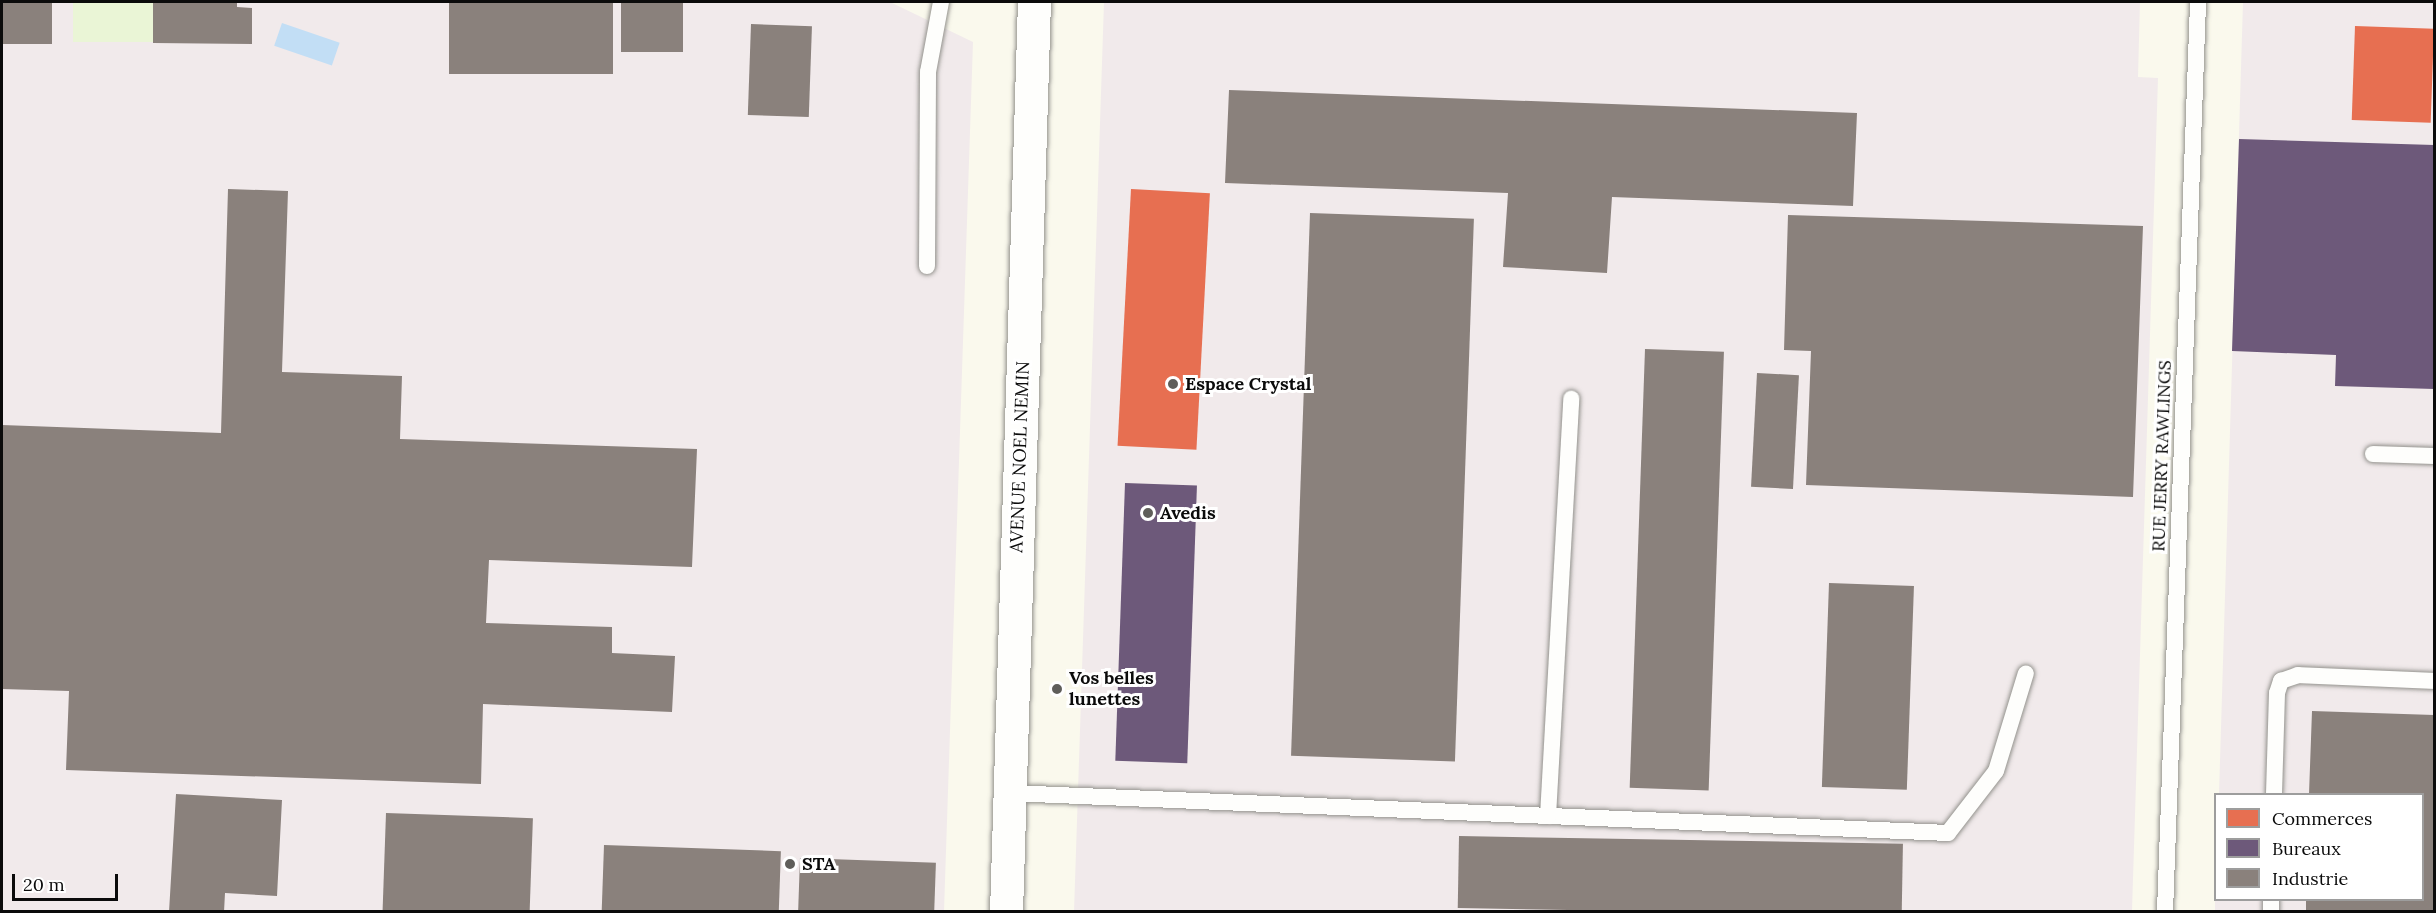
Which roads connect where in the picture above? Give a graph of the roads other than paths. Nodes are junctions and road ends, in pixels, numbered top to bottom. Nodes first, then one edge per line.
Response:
1 (941, 2) edge
2 (1034, 2) edge
3 (2198, 2) edge
4 (927, 266) dead end
5 (1571, 399) dead end
6 (2373, 454) dead end
7 (2434, 456) edge
8 (2026, 673) dead end
9 (2434, 681) edge
10 (1010, 793) junction
11 (2274, 793) edge
12 (1548, 816) junction
13 (1006, 912) edge
14 (2165, 912) edge

1 - 4 lane
2 - 10 street, AVENUE NOEL NEMIN
3 - 14 lane, RUE JERRY RAWLINGS
5 - 12 lane
6 - 7 lane
8 - 12 lane
9 - 11 lane
10 - 12 lane
10 - 13 street, AVENUE NOEL NEMIN

